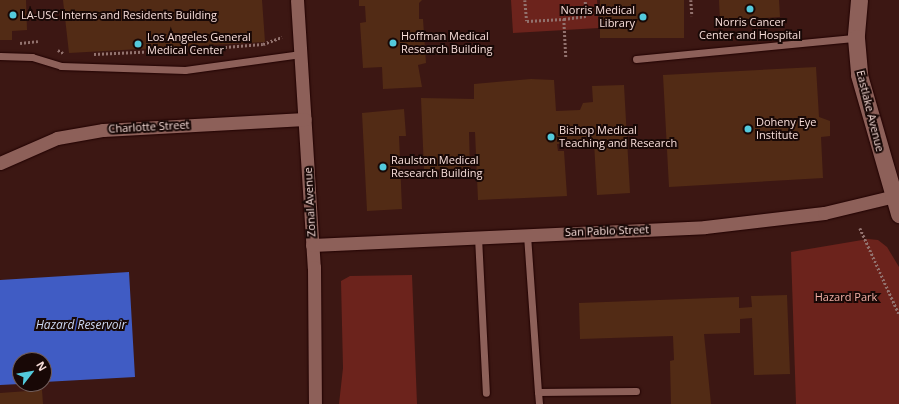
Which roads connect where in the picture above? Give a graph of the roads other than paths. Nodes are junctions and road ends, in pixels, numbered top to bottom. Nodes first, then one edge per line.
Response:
1 (297, 0) edge
2 (859, 0) edge
3 (856, 38) junction
4 (301, 54) junction
5 (0, 56) edge
6 (636, 59) dead end
7 (305, 119) junction
8 (0, 163) edge
9 (896, 196) edge
10 (899, 214) edge
11 (527, 235) junction
12 (478, 237) junction
13 (312, 245) junction
14 (636, 391) dead end
15 (538, 392) junction
16 (486, 393) dead end
17 (315, 404) edge
18 (539, 404) edge

1 - 4 street, Zonal Avenue
2 - 3 street, Eastlake Avenue
3 - 6 lane
3 - 9 street, Eastlake Avenue
4 - 5 lane
4 - 7 street, Zonal Avenue
7 - 8 street, Charlotte Street
7 - 13 street, Zonal Avenue
9 - 10 street, Eastlake Avenue
9 - 11 street, San Pablo Street
11 - 12 street, San Pablo Street
11 - 15 lane
12 - 13 street, San Pablo Street
12 - 16 lane
13 - 17 street, Zonal Avenue
14 - 15 lane
15 - 18 lane

